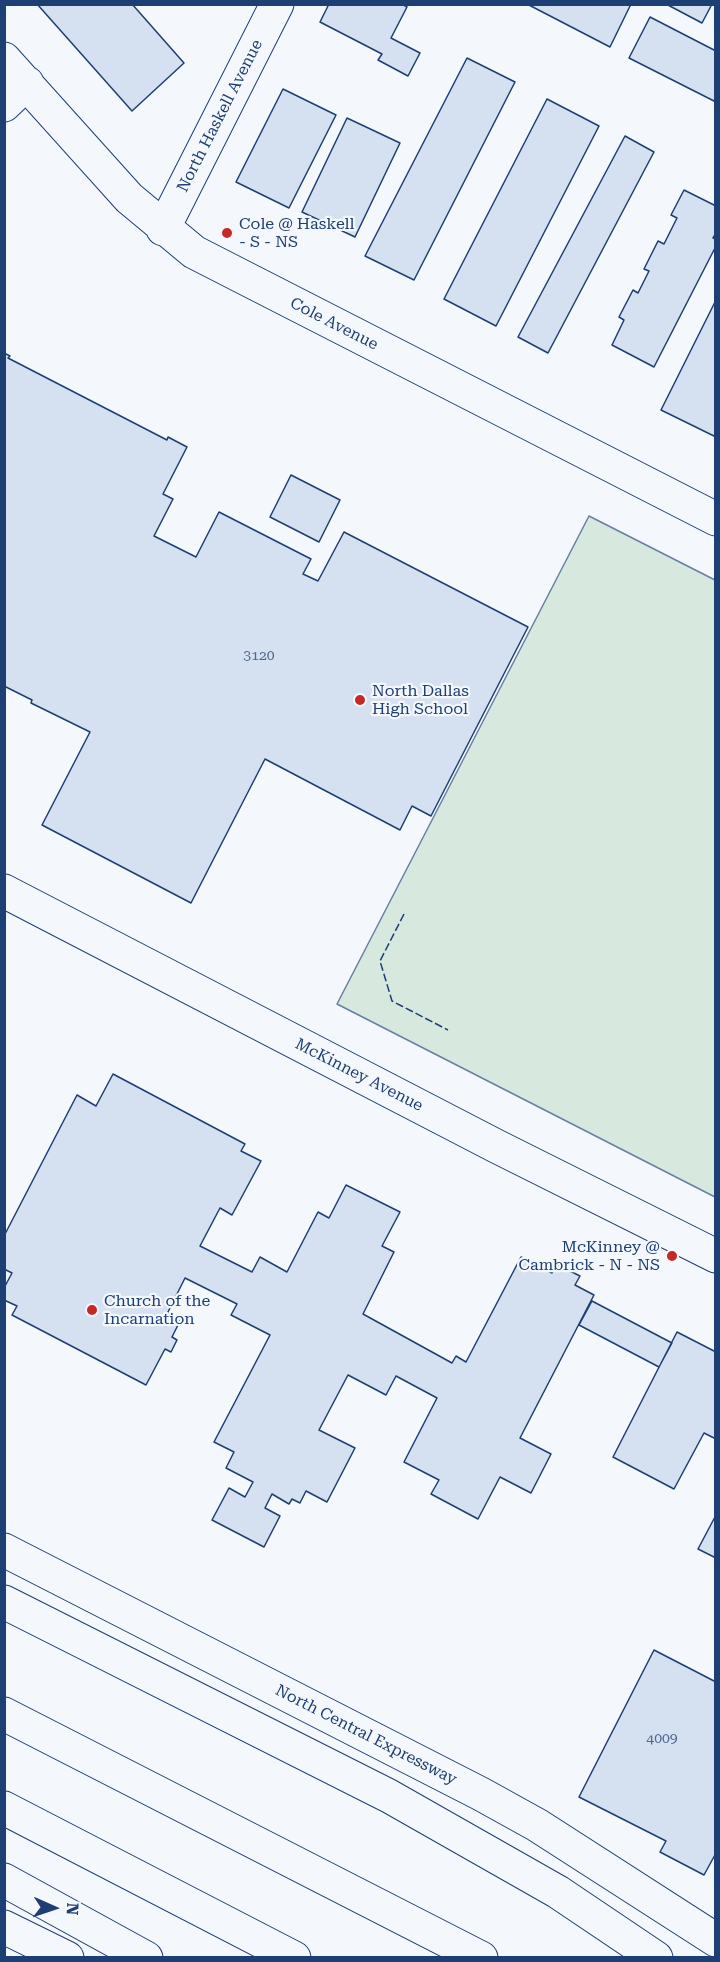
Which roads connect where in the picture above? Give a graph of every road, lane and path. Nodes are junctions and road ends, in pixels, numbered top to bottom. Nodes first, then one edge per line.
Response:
1 (277, 4) edge
2 (4, 59) edge
3 (16, 94) edge
4 (163, 229) junction
5 (716, 519) edge
6 (4, 891) edge
7 (716, 1256) edge
8 (4, 1550) edge
9 (4, 1602) edge
10 (4, 1714) edge
11 (4, 1808) edge
12 (4, 1880) edge
13 (4, 1927) edge
14 (716, 1940) edge
15 (67, 1958) edge
16 (146, 1958) edge
17 (294, 1958) edge
18 (481, 1958) edge
19 (656, 1958) edge

1 - 4 main road, North Haskell Avenue
2 - 3 main road, Cole Avenue
3 - 4 main road, Cole Avenue
4 - 5 main road, Cole Avenue
6 - 7 main road, McKinney Avenue
8 - 14 main road, North Central Expressway
9 - 19 main road
10 - 18 main road
11 - 17 main road
12 - 16 main road
13 - 15 main road

